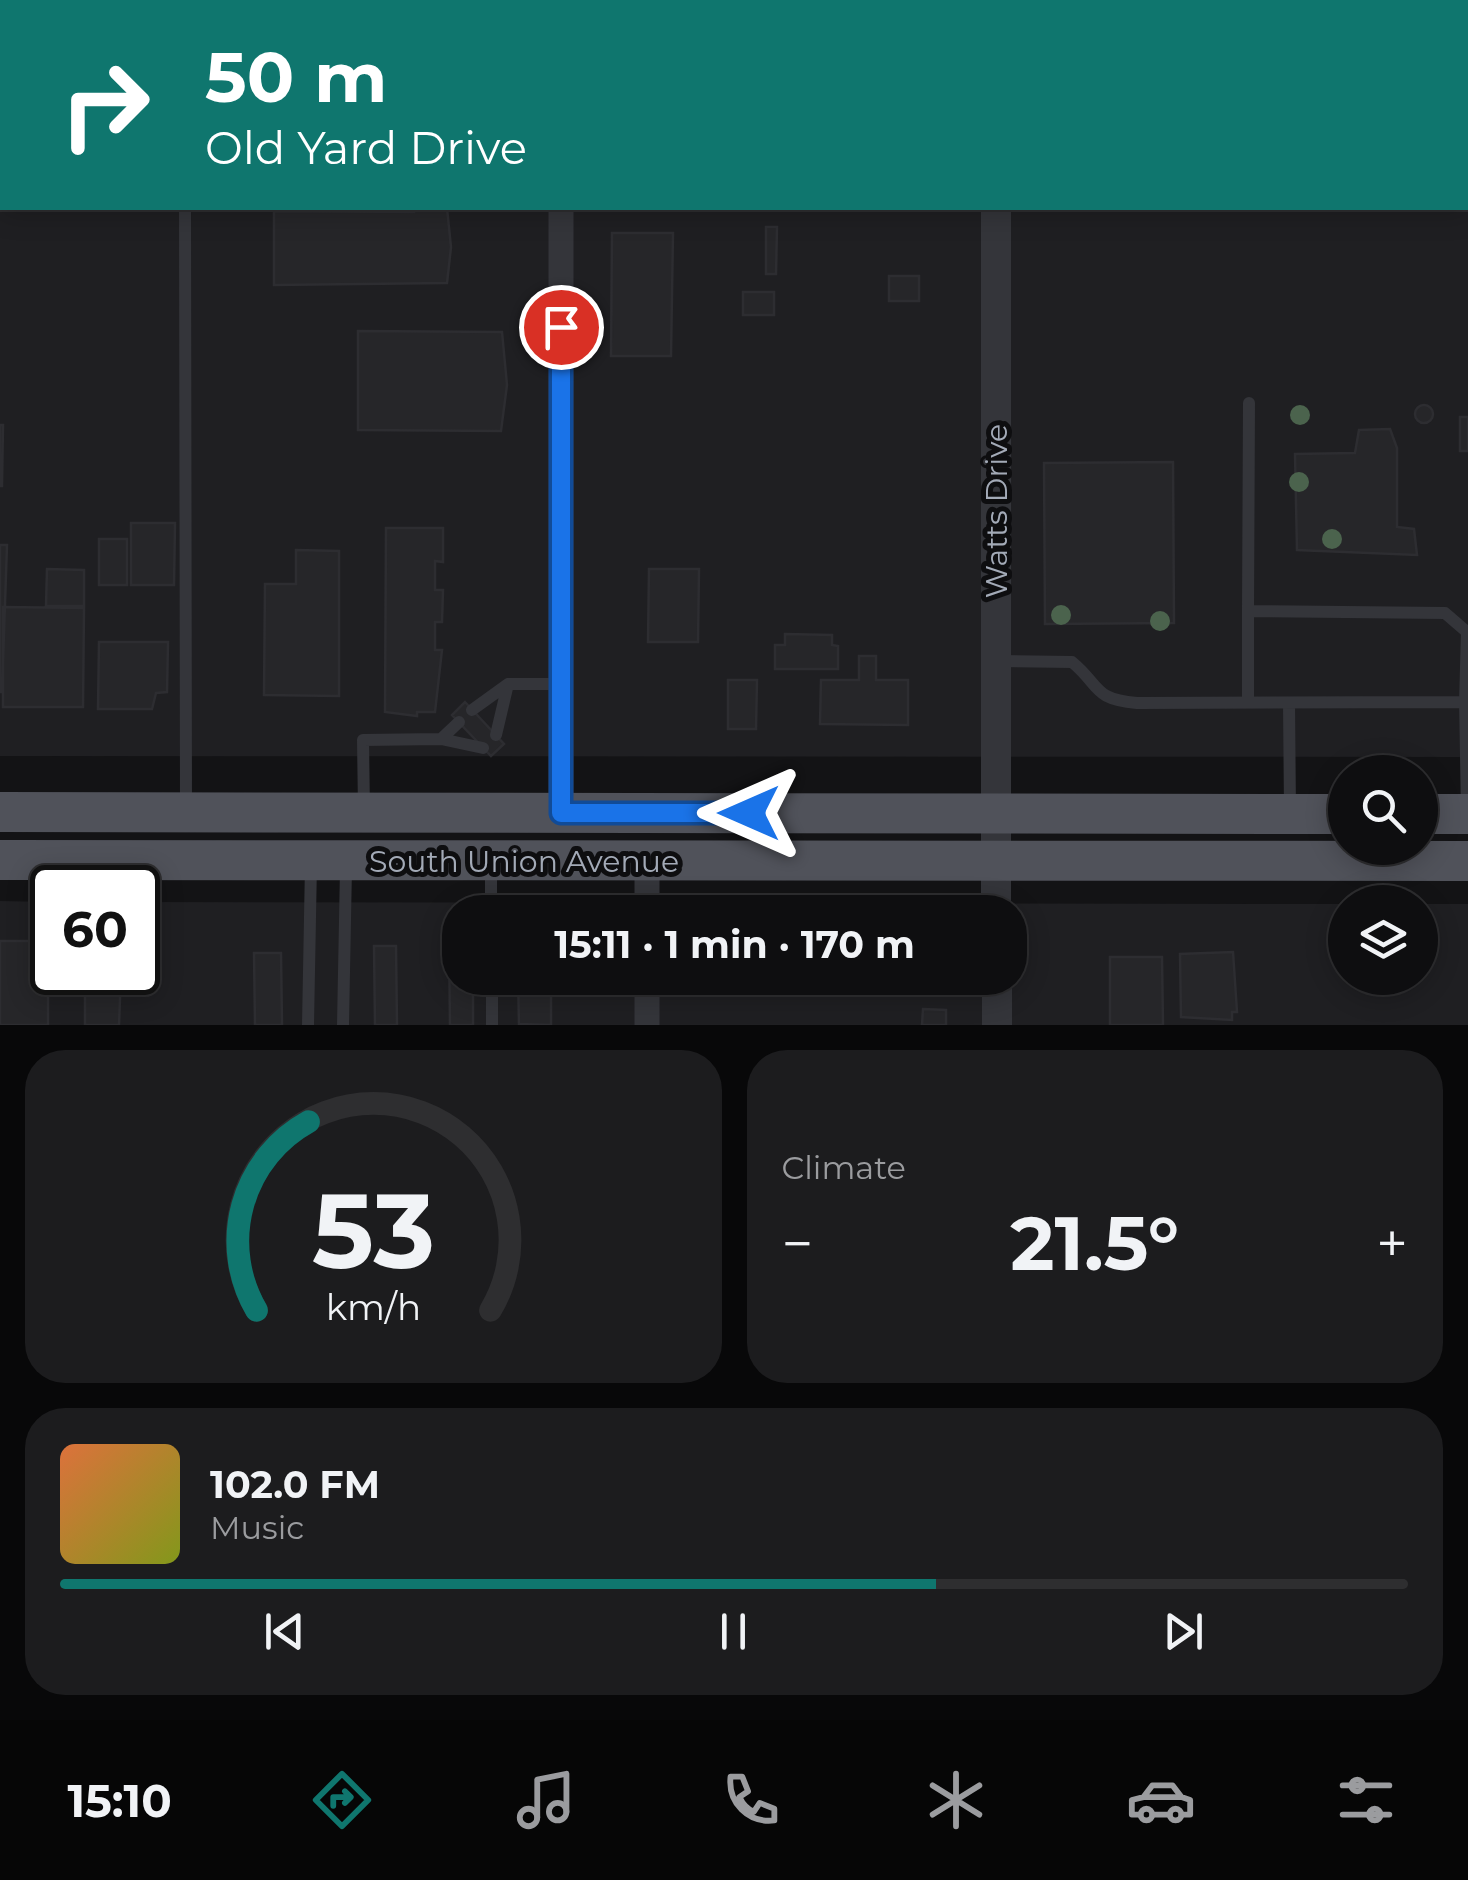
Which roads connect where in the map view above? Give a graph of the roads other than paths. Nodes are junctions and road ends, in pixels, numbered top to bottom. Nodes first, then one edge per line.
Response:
1 (185, 210) edge
2 (561, 210) edge
3 (996, 210) edge
4 (1249, 403) dead end
5 (1248, 611) junction
6 (996, 661) junction
7 (508, 684) junction
8 (561, 684) junction
9 (1248, 702) junction
10 (1465, 702) junction
11 (1289, 703) junction
12 (472, 710) dead end
13 (459, 722) dead end
14 (496, 735) dead end
15 (441, 739) junction
16 (483, 748) dead end
17 (186, 812) junction
18 (364, 812) junction
19 (561, 813) junction
20 (996, 814) junction
21 (1290, 814) junction
22 (1328, 814) edge
23 (1438, 814) edge
24 (1467, 814) edge
25 (4, 816) edge
26 (0, 860) edge
27 (1468, 860) edge
28 (329, 861) junction
29 (491, 861) junction
30 (647, 861) junction
31 (996, 861) junction
32 (491, 895) edge
33 (647, 895) edge
34 (996, 895) edge
35 (492, 995) edge
36 (647, 995) edge
37 (996, 995) edge
38 (308, 1025) edge
39 (343, 1025) edge
40 (492, 1025) edge
41 (647, 1025) edge
42 (996, 1025) edge

1 - 17 lane
2 - 8 street
3 - 6 street, Watts Drive
4 - 5 lane
5 - 9 lane
5 - 10 lane
6 - 9 lane
6 - 20 street, Watts Drive
7 - 8 lane
7 - 12 lane
7 - 14 lane
8 - 19 street
9 - 11 lane
10 - 11 lane
10 - 24 lane
11 - 21 lane
13 - 15 lane
15 - 16 lane
15 - 18 lane
17 - 18 main road, South Union Avenue
17 - 25 main road, South Union Avenue
18 - 19 main road, South Union Avenue
19 - 20 main road, South Union Avenue
20 - 21 main road, South Union Avenue
20 - 31 street, Watts Drive
21 - 22 main road, South Union Avenue
23 - 24 main road
26 - 28 main road, South Union Avenue
27 - 31 main road, South Union Avenue
28 - 29 main road, South Union Avenue
28 - 38 lane
28 - 39 lane
29 - 30 main road, South Union Avenue
29 - 32 lane
30 - 31 main road, South Union Avenue
30 - 33 street
31 - 34 street, Watts Drive
35 - 40 lane
36 - 41 street
37 - 42 street

